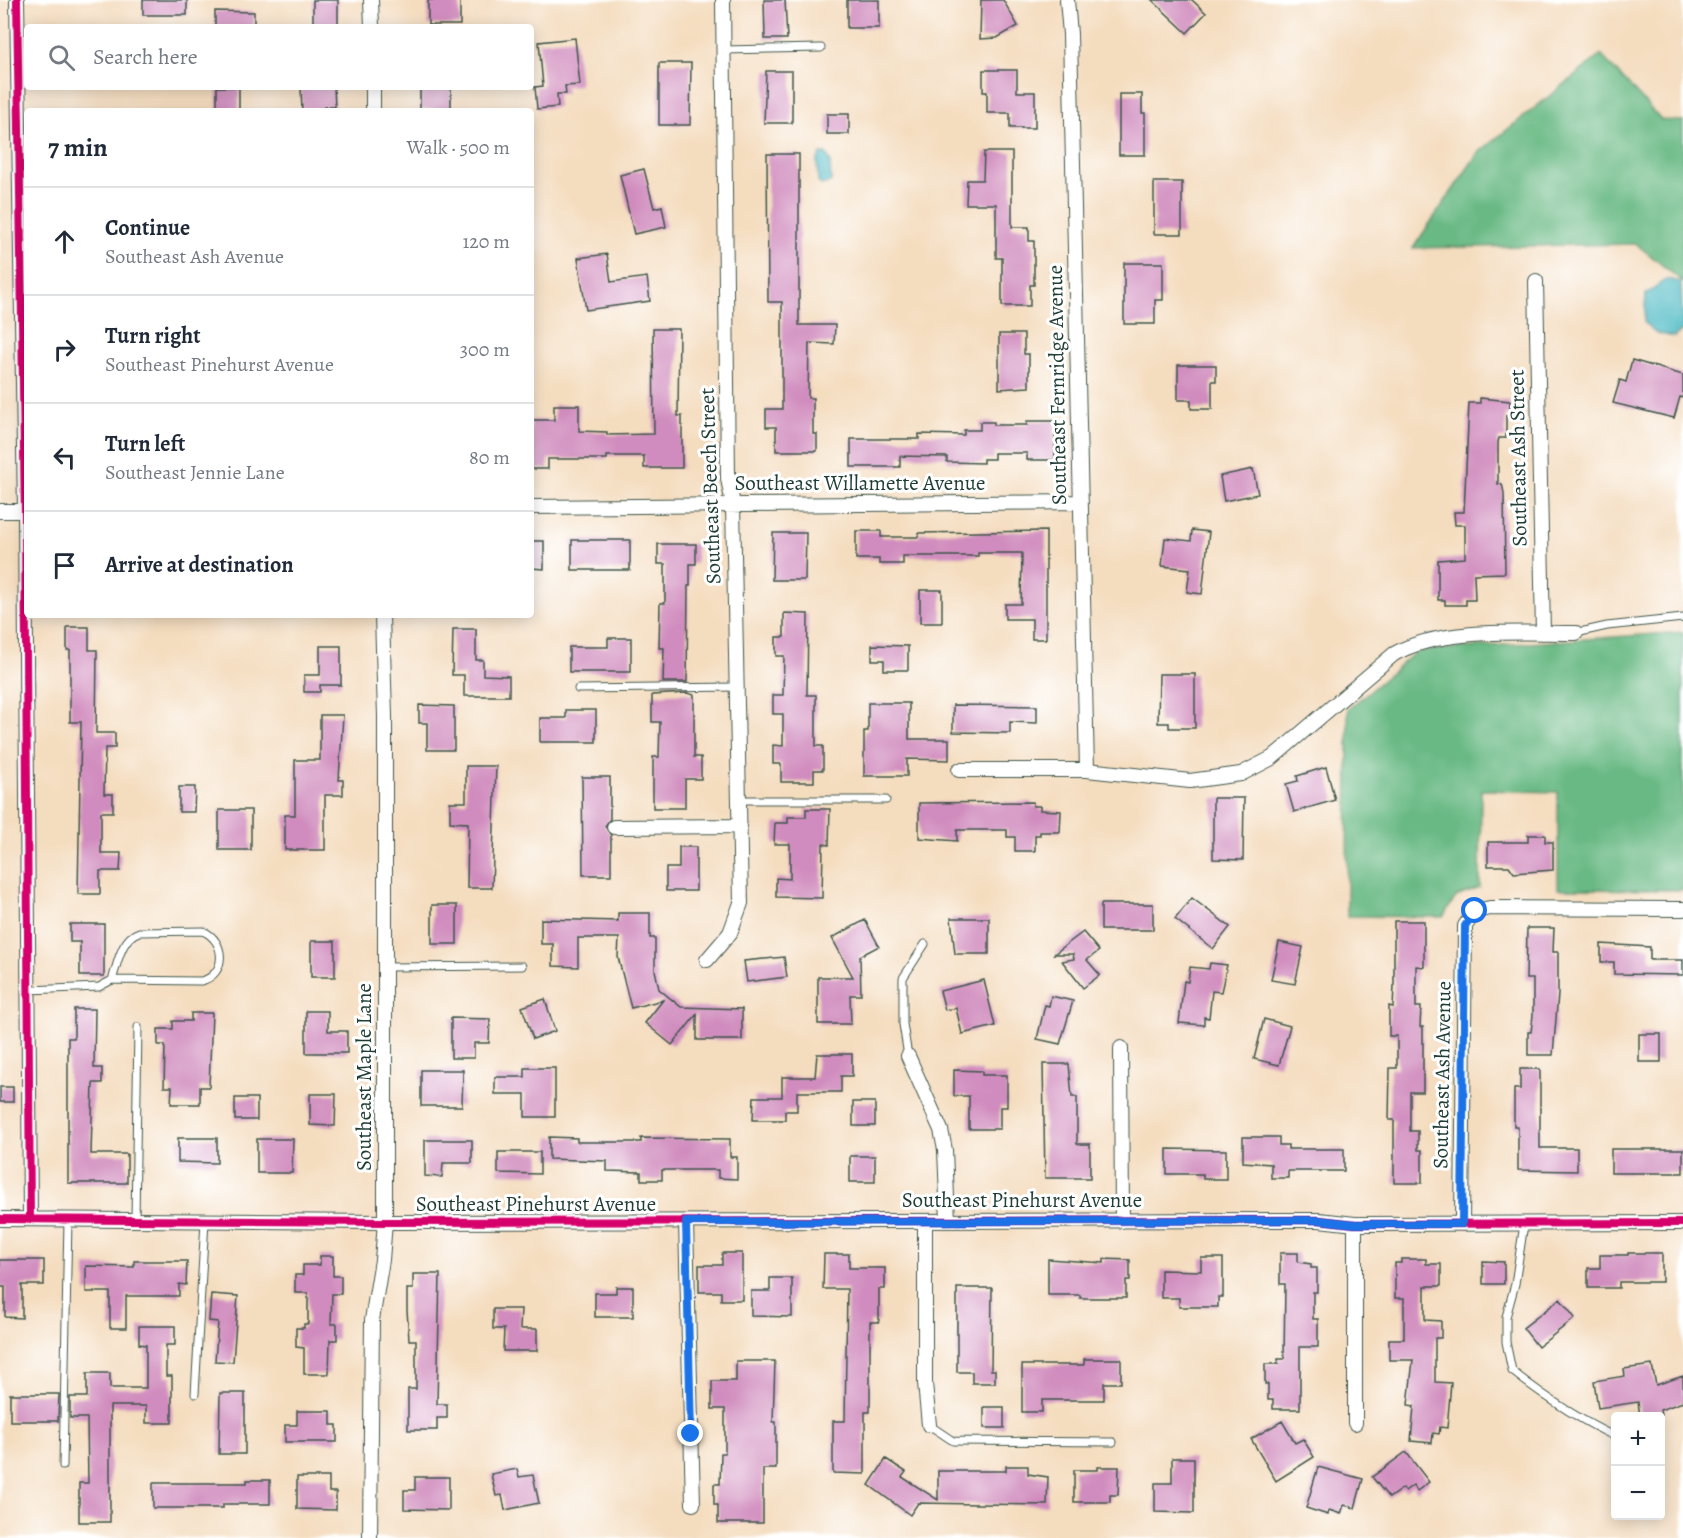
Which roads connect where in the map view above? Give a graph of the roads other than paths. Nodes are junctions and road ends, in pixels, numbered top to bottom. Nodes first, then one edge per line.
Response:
1 (17, 0) edge
2 (371, 0) edge
3 (723, 0) edge
4 (1067, 0) edge
5 (372, 24) edge
6 (821, 48) dead end
7 (724, 50) junction
8 (373, 90) edge
9 (373, 108) edge
10 (24, 214) edge
11 (1536, 281) dead end
12 (1081, 502) junction
13 (733, 505) junction
14 (534, 507) edge
15 (24, 511) edge
16 (0, 512) edge
17 (27, 618) edge
18 (382, 618) edge
19 (1683, 618) edge
20 (1543, 633) junction
21 (1576, 633) joint
22 (737, 687) junction
23 (578, 689) dead end
24 (959, 770) dead end
25 (1087, 770) junction
26 (739, 800) junction
27 (886, 800) dead end
28 (740, 826) junction
29 (614, 827) dead end
30 (1683, 909) edge
31 (925, 944) dead end
32 (707, 960) dead end
33 (522, 966) dead end
34 (385, 967) junction
35 (112, 980) junction
36 (29, 990) junction
37 (138, 1028) dead end
38 (1121, 1048) dead end
39 (908, 1056) joint
40 (30, 1219) junction
41 (0, 1220) edge
42 (68, 1220) junction
43 (135, 1220) junction
44 (205, 1221) junction
45 (925, 1221) junction
46 (948, 1221) junction
47 (1122, 1221) junction
48 (384, 1222) junction
49 (686, 1222) junction
50 (1683, 1223) edge
51 (1355, 1224) junction
52 (1462, 1224) junction
53 (1524, 1224) junction
54 (195, 1394) dead end
55 (1355, 1423) dead end
56 (929, 1425) joint
57 (1611, 1435) edge
58 (1113, 1442) dead end
59 (63, 1466) dead end
60 (693, 1504) dead end
61 (370, 1538) edge

1 - 10 street
2 - 5 street
3 - 7 street, Southeast Beech Street
4 - 12 street, Southeast Fernridge Avenue
6 - 7 lane
7 - 13 street, Southeast Beech Street
8 - 9 street
11 - 20 street, Southeast Ash Street
12 - 13 street, Southeast Willamette Avenue
12 - 25 street, Southeast Fernridge Avenue
13 - 14 street, Southeast Willamette Avenue
13 - 22 street, Southeast Beech Street
15 - 16 street
17 - 36 street
18 - 34 street, Southeast Maple Lane
19 - 21 lane
20 - 21 street
20 - 25 street
22 - 23 lane
22 - 26 street, Southeast Beech Street
24 - 25 street
26 - 27 lane
26 - 28 street, Southeast Beech Street
28 - 29 street
28 - 32 street, Southeast Beech Street
30 - 52 street, Southeast Ash Avenue
31 - 39 lane
33 - 34 lane
34 - 48 street, Southeast Maple Lane
35 - 35 lane
35 - 36 lane
36 - 40 street
37 - 43 lane
38 - 47 street
39 - 46 street
40 - 41 street, Southeast Pinehurst Avenue
40 - 42 street, Southeast Pinehurst Avenue
42 - 43 street, Southeast Pinehurst Avenue
42 - 59 lane
43 - 44 street, Southeast Pinehurst Avenue
44 - 48 street, Southeast Pinehurst Avenue
44 - 54 lane
45 - 46 street, Southeast Pinehurst Avenue
45 - 49 street, Southeast Pinehurst Avenue
45 - 56 street
46 - 47 street, Southeast Pinehurst Avenue
47 - 51 street, Southeast Pinehurst Avenue
48 - 49 street, Southeast Pinehurst Avenue
48 - 61 street, Southeast Maple Lane
49 - 60 street
50 - 53 street, Southeast Pinehurst Avenue
51 - 52 street, Southeast Pinehurst Avenue
51 - 55 street
52 - 53 street, Southeast Pinehurst Avenue
53 - 57 lane
56 - 58 lane

